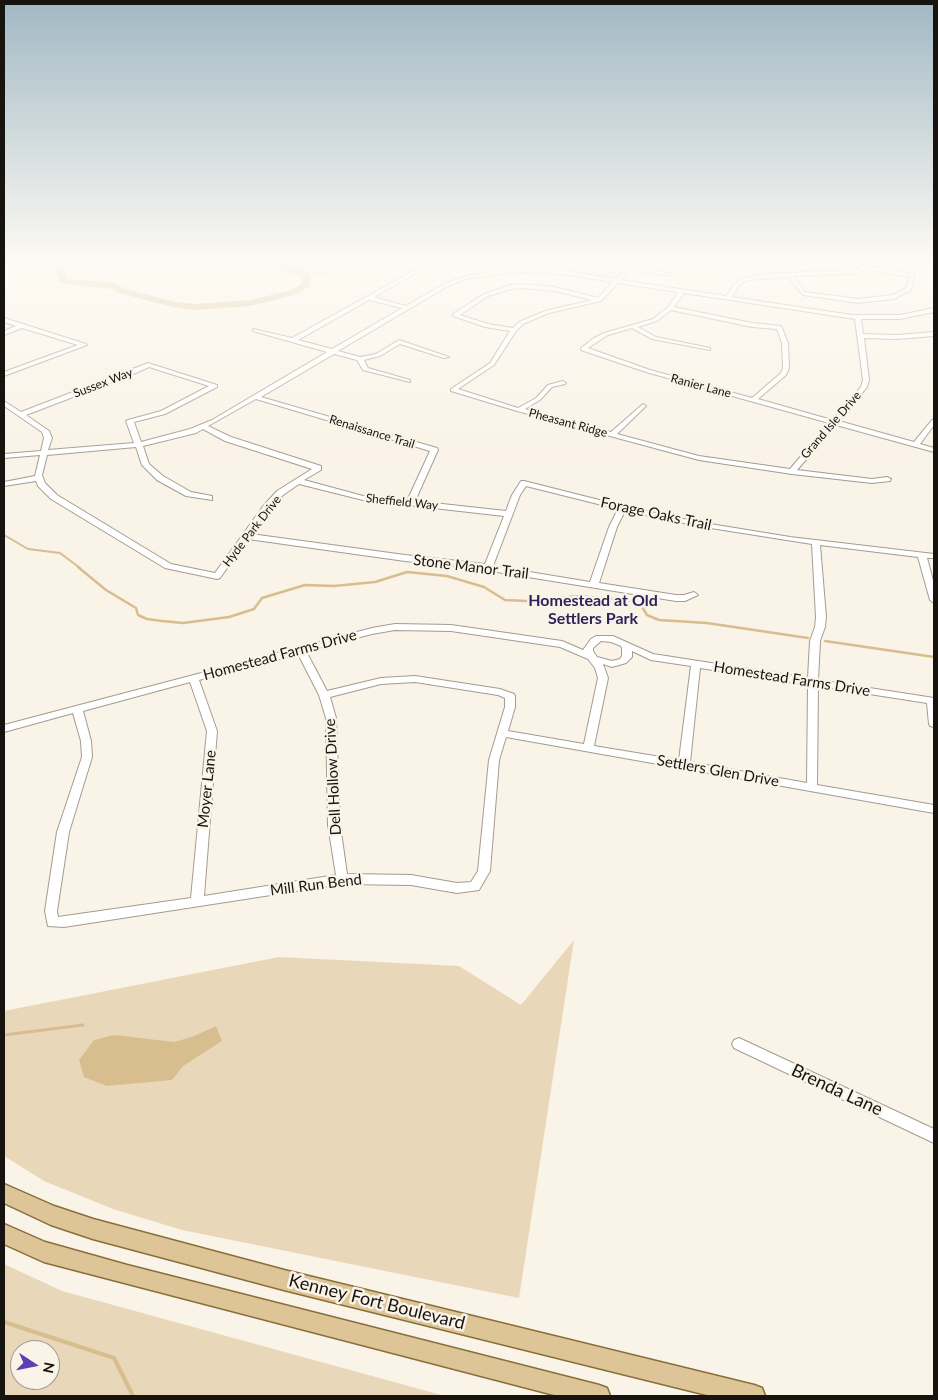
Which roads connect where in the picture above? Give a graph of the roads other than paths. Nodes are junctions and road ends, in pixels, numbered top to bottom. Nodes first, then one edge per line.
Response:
1 (29, 328) edge
2 (315, 328) edge
3 (373, 328) edge
4 (503, 328) edge
5 (624, 328) edge
6 (636, 328) edge
7 (780, 328) edge
8 (860, 328) edge
9 (255, 330) dead end
10 (514, 330) joint
11 (934, 334) edge
12 (861, 336) junction
13 (294, 340) junction
14 (708, 349) dead end
15 (334, 351) junction
16 (446, 356) dead end
17 (360, 359) junction
18 (4, 374) edge
19 (408, 382) dead end
20 (563, 382) dead end
21 (255, 397) junction
22 (753, 400) junction
23 (4, 403) edge
24 (643, 406) dead end
25 (519, 410) junction
26 (21, 414) junction
27 (934, 421) edge
28 (833, 422) junction
29 (204, 426) junction
30 (612, 435) junction
31 (916, 445) junction
32 (137, 446) junction
33 (934, 450) edge
34 (45, 452) junction
35 (4, 456) edge
36 (792, 472) junction
37 (39, 478) junction
38 (887, 479) dead end
39 (298, 481) junction
40 (4, 484) edge
41 (209, 498) dead end
42 (410, 503) junction
43 (623, 508) junction
44 (508, 514) junction
45 (247, 536) junction
46 (816, 543) junction
47 (922, 555) junction
48 (934, 556) edge
49 (488, 568) junction
50 (594, 584) junction
51 (694, 595) dead end
52 (934, 600) edge
53 (594, 641) junction
54 (562, 644) junction
55 (624, 644) junction
56 (301, 650) junction
57 (651, 657) junction
58 (592, 658) junction
59 (621, 662) junction
60 (696, 664) junction
61 (194, 678) junction
62 (602, 678) junction
63 (812, 682) junction
64 (324, 695) junction
65 (933, 701) edge
66 (77, 709) junction
67 (934, 724) edge
68 (4, 728) edge
69 (501, 733) junction
70 (588, 748) junction
71 (684, 765) junction
72 (812, 787) junction
73 (934, 808) edge
74 (342, 879) junction
75 (197, 902) junction
76 (740, 1044) dead end
77 (934, 1136) edge
78 (4, 1193) edge
79 (4, 1234) edge
80 (599, 1396) edge
81 (754, 1396) edge

1 - 18 street
2 - 13 street
3 - 15 street
4 - 10 street
5 - 22 street, Ranier Lane
6 - 14 street
7 - 22 street
8 - 12 street, Grand Isle Drive
9 - 13 street
10 - 25 street, Pheasant Ridge
11 - 12 street
12 - 28 street, Grand Isle Drive
13 - 15 street
15 - 17 street
15 - 21 street
16 - 17 street
17 - 19 street
20 - 25 street
21 - 29 street
21 - 42 street, Renaissance Trail
22 - 28 street, Ranier Lane
23 - 26 street
24 - 30 street
25 - 30 street, Pheasant Ridge
26 - 32 street, Sussex Way
26 - 34 street
27 - 31 street
28 - 31 street, Ranier Lane
28 - 36 street, Grand Isle Drive
29 - 32 street
29 - 39 street, Hyde Park Drive
30 - 36 street, Pheasant Ridge
31 - 33 street, Ranier Lane
32 - 34 street
32 - 41 street
34 - 35 street
34 - 37 street
36 - 38 street, Pheasant Ridge
37 - 40 street
37 - 45 street, Hyde Park Drive
39 - 42 street, Sheffield Way
39 - 45 street, Hyde Park Drive
42 - 44 street, Sheffield Way
43 - 44 street, Forage Oaks Trail
43 - 46 street, Forage Oaks Trail
43 - 50 street
44 - 49 street, Forage Oaks Trail
45 - 49 street, Stone Manor Trail
46 - 47 street, Forage Oaks Trail
46 - 63 street
47 - 48 street, Forage Oaks Trail
47 - 52 street
49 - 50 street, Stone Manor Trail
50 - 51 street, Stone Manor Trail
53 - 54 street, Homestead Farms Drive
53 - 55 street, Homestead Farms Drive
53 - 58 street
54 - 56 street, Homestead Farms Drive
54 - 58 street, Homestead Farms Drive
55 - 57 street, Homestead Farms Drive
55 - 59 street
56 - 61 street, Homestead Farms Drive
56 - 64 street, Dell Hollow Drive
57 - 59 street, Homestead Farms Drive
57 - 60 street, Homestead Farms Drive
58 - 59 street, Homestead Farms Drive
58 - 62 street
59 - 62 street
60 - 63 street, Homestead Farms Drive
60 - 71 street
61 - 66 street, Homestead Farms Drive
61 - 75 street, Moyer Lane
62 - 70 street
63 - 65 street, Homestead Farms Drive
63 - 72 street
64 - 69 street, Mill Run Bend
64 - 74 street, Dell Hollow Drive
65 - 67 street
66 - 68 street, Homestead Farms Drive
66 - 75 street, Mill Run Bend
69 - 70 street, Settlers Glen Drive
69 - 74 street, Mill Run Bend
70 - 71 street, Settlers Glen Drive
71 - 72 street, Settlers Glen Drive
72 - 73 street, Settlers Glen Drive
74 - 75 street, Mill Run Bend
76 - 77 street, Brenda Lane
78 - 81 main road, Kenney Fort Boulevard
79 - 80 main road

